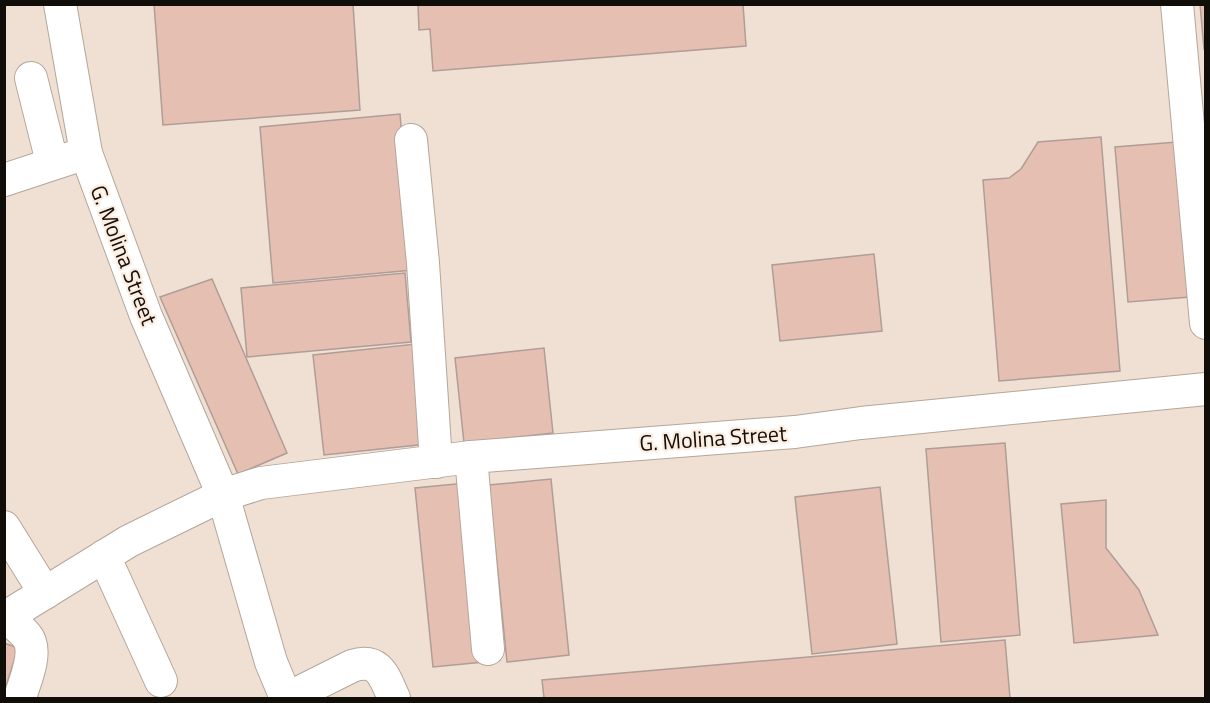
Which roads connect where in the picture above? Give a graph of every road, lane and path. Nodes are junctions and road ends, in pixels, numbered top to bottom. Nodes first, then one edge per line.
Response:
1 (60, 4) edge
2 (1177, 4) edge
3 (31, 78) dead end
4 (411, 141) dead end
5 (84, 145) junction
6 (25, 163) edge
7 (1206, 323) edge
8 (1206, 389) edge
9 (471, 457) junction
10 (436, 462) junction
11 (223, 495) junction
12 (4, 527) edge
13 (104, 556) junction
14 (45, 593) junction
15 (6, 618) edge
16 (488, 649) dead end
17 (161, 681) dead end
18 (20, 699) edge
19 (287, 699) edge
20 (394, 699) edge

1 - 5 street, G. Molina Street
2 - 7 street
3 - 6 street
4 - 10 street
5 - 6 street
5 - 6 street
5 - 11 street, G. Molina Street
8 - 9 street, G. Molina Street
9 - 10 street, G. Molina Street
9 - 16 street
10 - 11 street, G. Molina Street
11 - 13 street, G. Molina Street
11 - 19 street
12 - 14 street
13 - 14 street, G. Molina Street
13 - 17 street
14 - 15 street, G. Molina Street
15 - 18 street
19 - 20 street

